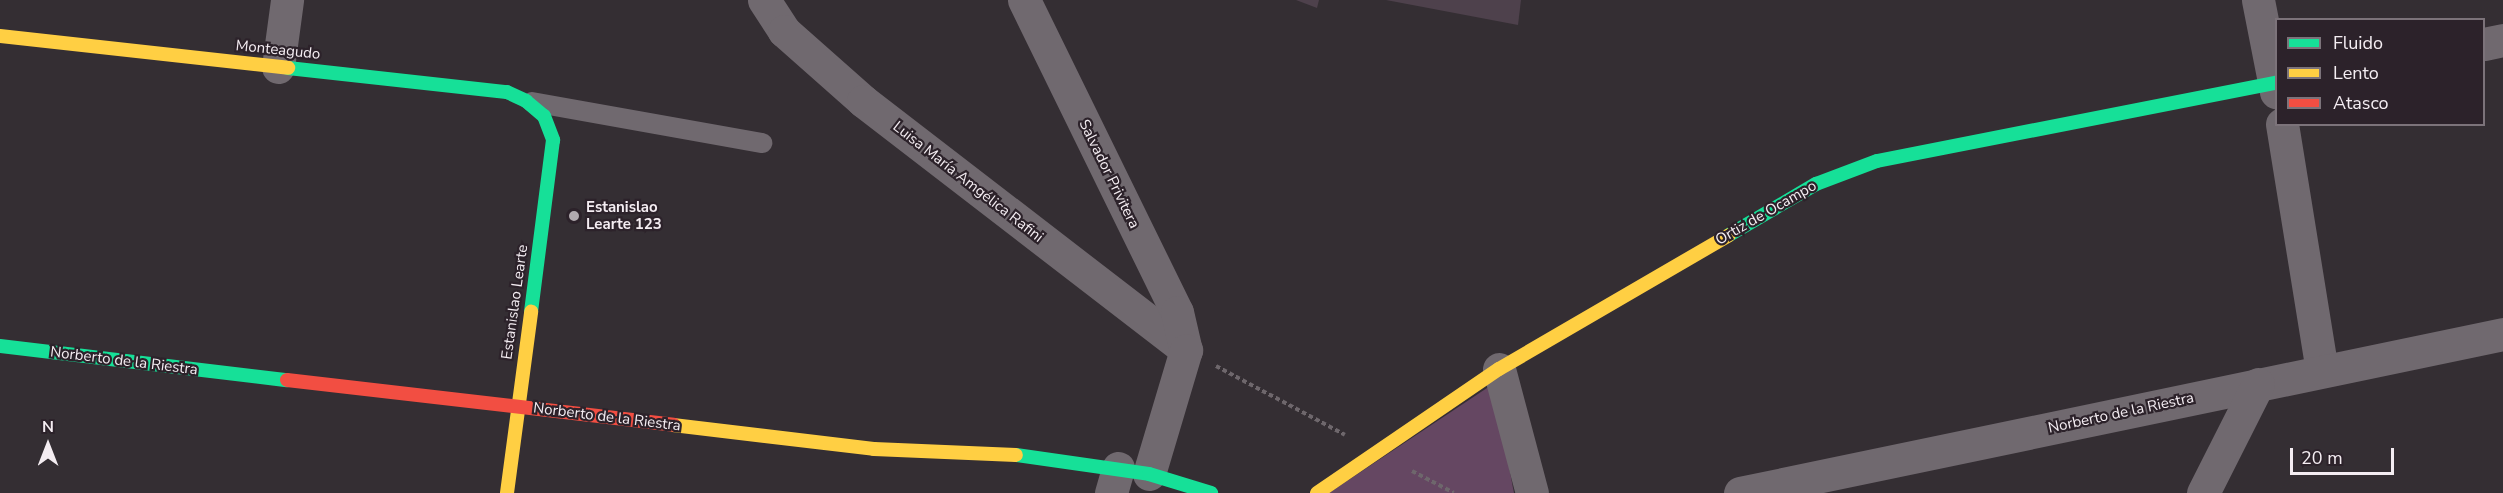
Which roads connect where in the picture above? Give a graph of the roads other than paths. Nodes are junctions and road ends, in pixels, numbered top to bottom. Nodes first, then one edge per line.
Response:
1 (287, 0) edge
2 (764, 0) edge
3 (1024, 0) edge
4 (2258, 0) edge
5 (0, 36) edge
6 (2503, 40) edge
7 (2485, 44) edge
8 (278, 67) junction
9 (2275, 81) edge
10 (2275, 86) edge
11 (526, 101) junction
12 (544, 116) joint
13 (2282, 126) edge
14 (762, 143) dead end
15 (2503, 334) edge
16 (0, 346) edge
17 (1186, 350) junction
18 (1499, 369) junction
19 (2322, 371) junction
20 (2258, 384) junction
21 (518, 406) junction
22 (1149, 474) junction
23 (1114, 481) edge
24 (507, 493) edge
25 (1211, 493) edge
26 (1317, 493) edge
27 (1532, 493) edge
28 (1740, 493) edge
29 (2204, 493) edge

1 - 8 street
2 - 17 street, Luisa María Amgélica Rafini
3 - 17 street, Salvador Privitera
4 - 9 street
5 - 8 street, Monteagudo
6 - 7 street
8 - 11 street, Monteagudo
10 - 18 street, Ortiz de Ocampo
11 - 12 street, Monteagudo
11 - 14 lane
12 - 21 street, Estanislao Learte
13 - 19 street
15 - 19 street, Norberto de la Riestra
16 - 21 street, Norberto de la Riestra
17 - 22 street
18 - 26 street, Ortiz de Ocampo
18 - 27 street
19 - 20 street, Norberto de la Riestra
20 - 28 street, Norberto de la Riestra
20 - 29 street
21 - 23 street, Norberto de la Riestra
21 - 24 street, Estanislao Learte
22 - 23 street, Norberto de la Riestra
22 - 25 street, Norberto de la Riestra

